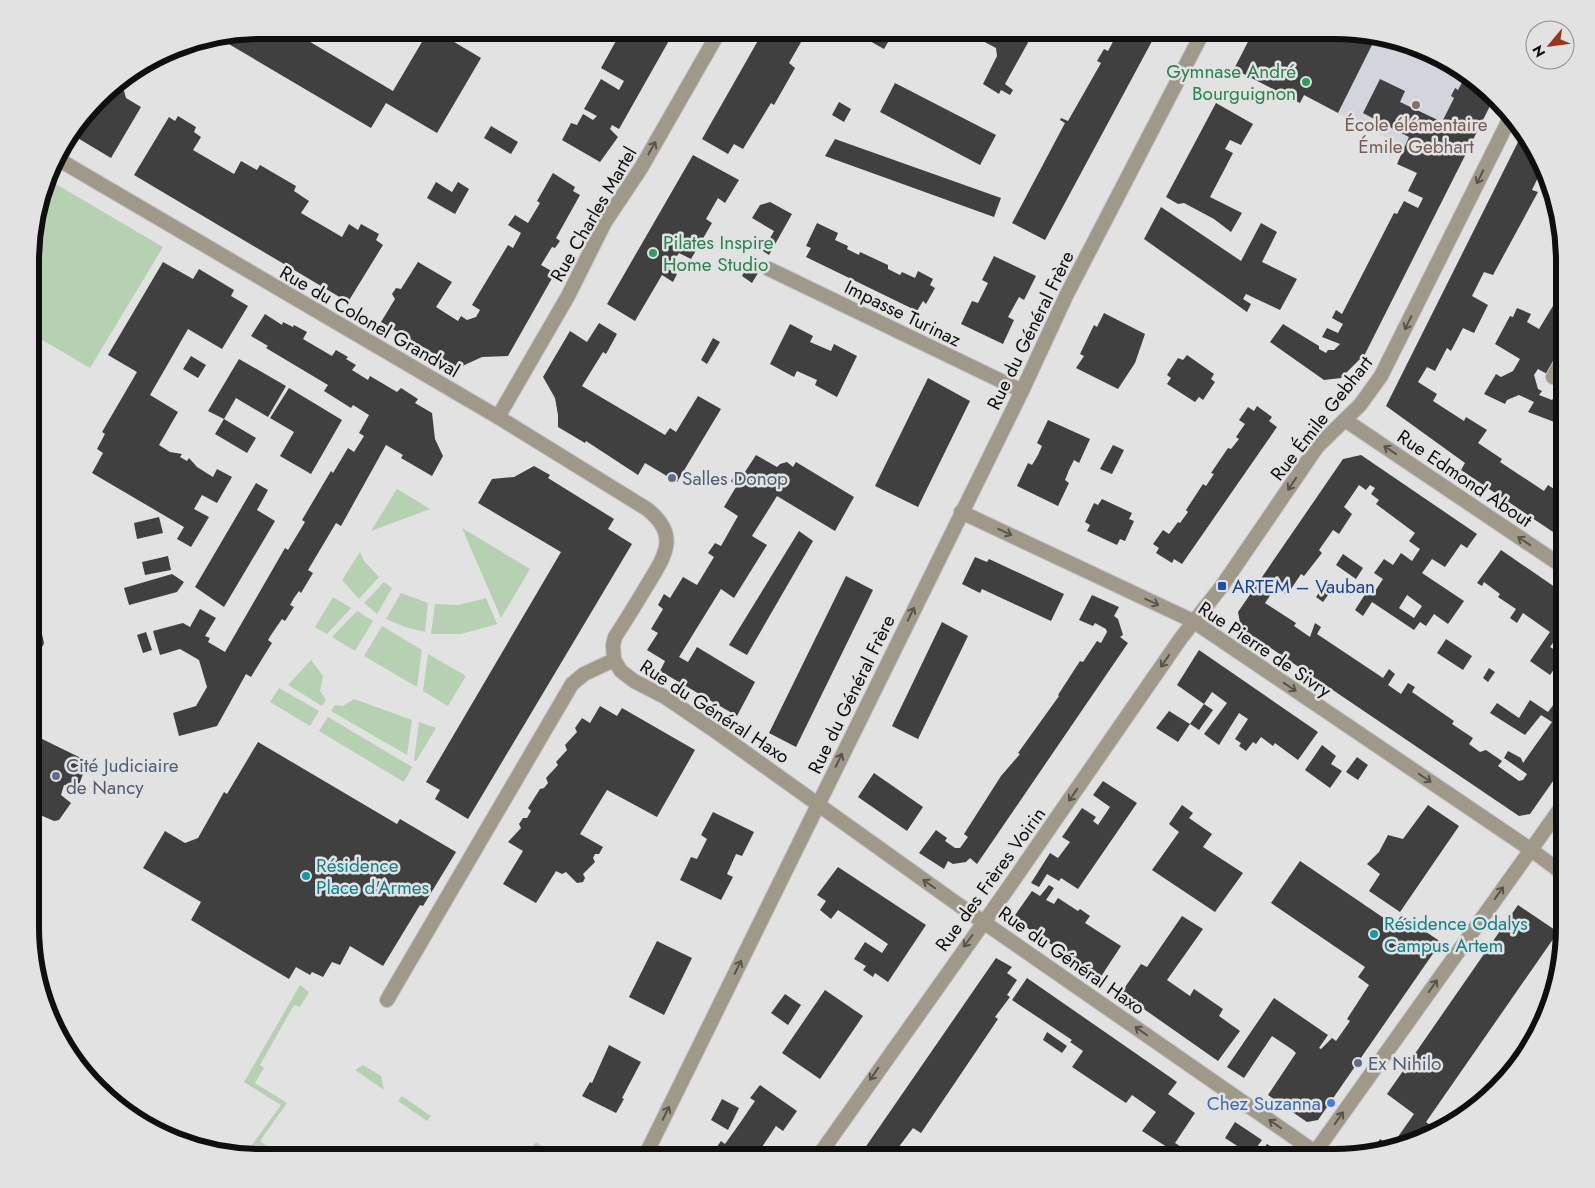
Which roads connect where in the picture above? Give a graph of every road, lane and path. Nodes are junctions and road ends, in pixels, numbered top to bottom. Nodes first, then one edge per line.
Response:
1 (715, 39) edge
2 (1199, 39) edge
3 (1508, 123) edge
4 (63, 162) edge
5 (769, 269) dead end
6 (1556, 371) edge
7 (1553, 376) dead end
8 (1022, 391) junction
9 (498, 417) junction
10 (1345, 420) junction
11 (961, 512) junction
12 (1556, 562) edge
13 (1193, 621) junction
14 (614, 660) junction
15 (818, 804) junction
16 (1556, 814) edge
17 (1530, 849) junction
18 (1556, 869) edge
19 (984, 921) junction
20 (387, 1000) dead end
21 (648, 1149) edge
22 (822, 1149) edge
23 (1305, 1149) edge
24 (1317, 1149) edge

9 -> 1 street, Rue Charles Martel
2 - 8 street, Rue du Général Frère
3 -> 10 street, Rue Émile Gebhart
4 - 9 street, Rue du Colonel Grandval
5 - 8 street, Impasse Turinaz
6 - 7 street
8 - 11 street, Rue du Général Frère
9 - 14 street, Rue du Colonel Grandval
12 -> 10 street, Rue Edmond About
10 -> 13 street, Rue Émile Gebhart
11 -> 13 street, Rue Pierre de Sivry
15 -> 11 street, Rue du Général Frère
13 -> 17 street, Rue Pierre de Sivry
13 -> 19 street, Rue des Frères Voirin
14 - 15 street, Rue du Général Haxo
14 - 20 street
19 -> 15 street, Rue du Général Haxo
21 -> 15 street, Rue du Général Frère
16 - 17 street
17 - 18 street, Rue Pierre de Sivry
24 -> 17 street
19 -> 22 street, Rue des Frères Voirin
23 -> 19 street, Rue du Général Haxo

